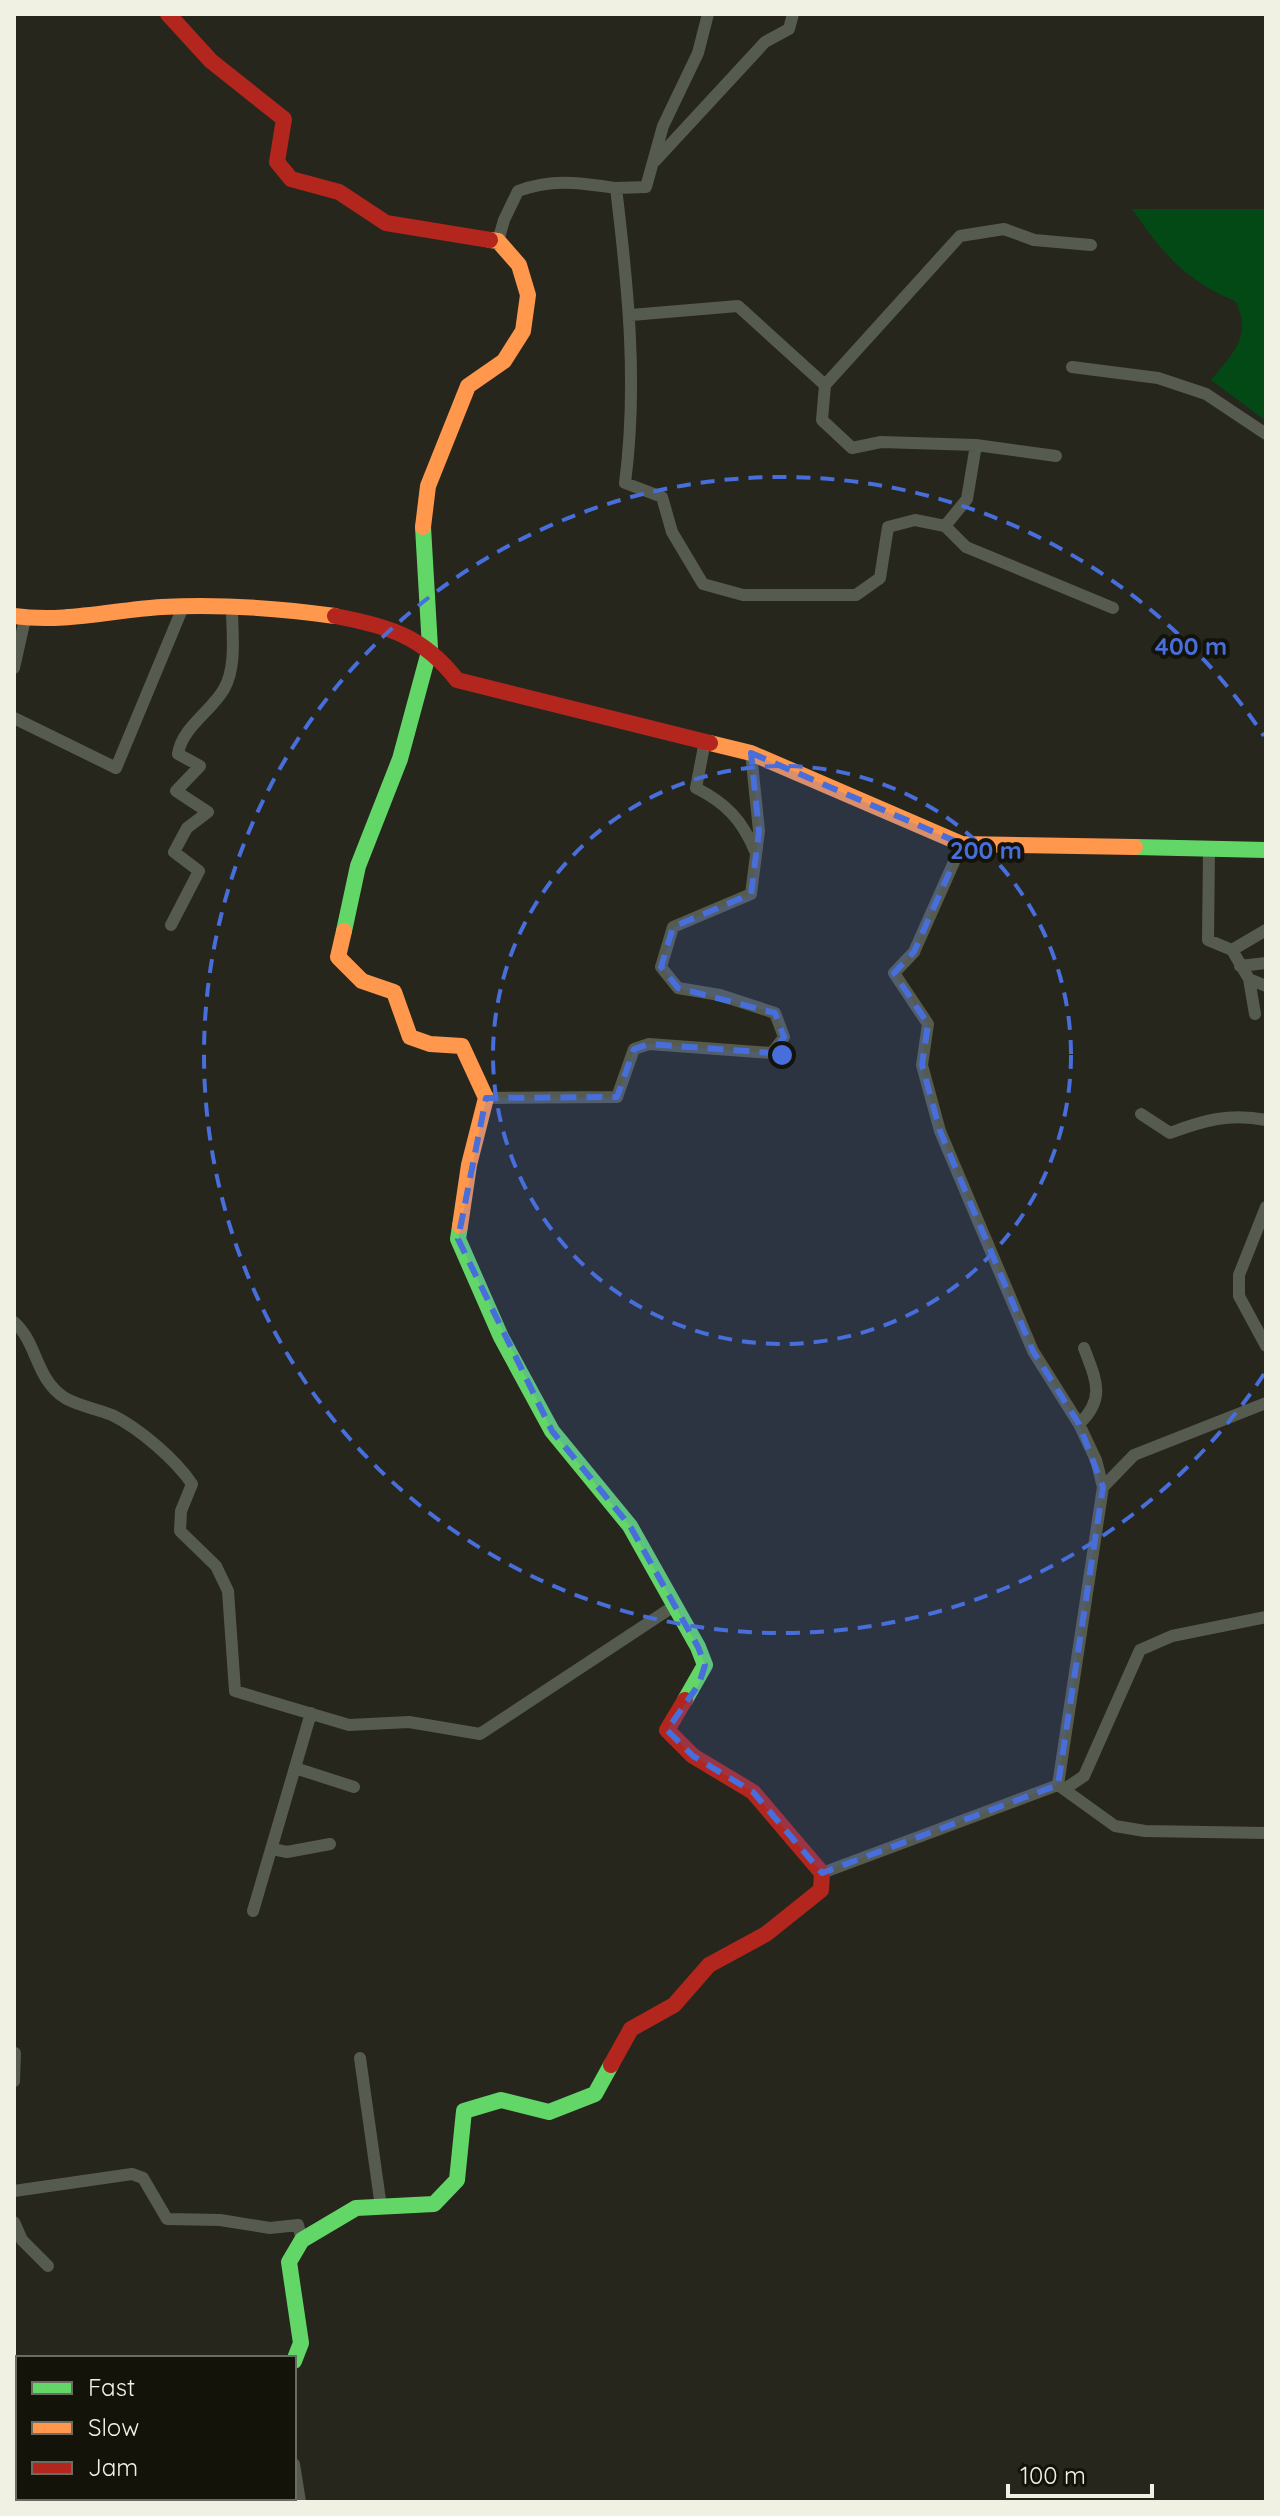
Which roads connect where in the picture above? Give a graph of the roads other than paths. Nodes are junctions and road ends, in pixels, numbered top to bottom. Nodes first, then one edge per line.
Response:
1 (168, 14) edge
2 (708, 14) edge
3 (793, 14) edge
4 (653, 164) junction
5 (616, 188) junction
6 (498, 241) junction
7 (1091, 245) dead end
8 (631, 315) junction
9 (1072, 367) dead end
10 (825, 385) junction
11 (1266, 434) edge
12 (976, 445) junction
13 (1056, 456) dead end
14 (945, 526) junction
15 (183, 607) junction
16 (232, 608) junction
17 (1113, 608) dead end
18 (20, 618) edge
19 (430, 648) junction
20 (14, 668) edge
21 (14, 718) edge
22 (705, 741) junction
23 (751, 753) junction
24 (962, 844) junction
25 (1209, 849) junction
26 (1266, 850) edge
27 (756, 854) junction
28 (171, 925) dead end
29 (1266, 930) edge
30 (1232, 950) junction
31 (1266, 963) edge
32 (1240, 966) junction
33 (1249, 979) junction
34 (1266, 986) edge
35 (1255, 1014) dead end
36 (486, 1098) junction
37 (1141, 1114) dead end
38 (1266, 1120) edge
39 (1266, 1207) edge
40 (14, 1322) edge
41 (1266, 1346) edge
42 (1084, 1348) dead end
43 (1266, 1403) edge
44 (1079, 1424) junction
45 (1103, 1487) junction
46 (674, 1606) junction
47 (1266, 1617) edge
48 (311, 1713) junction
49 (295, 1768) junction
50 (1062, 1786) junction
51 (354, 1787) dead end
52 (1266, 1833) edge
53 (330, 1844) dead end
54 (272, 1849) junction
55 (822, 1873) junction
56 (253, 1911) dead end
57 (15, 2053) edge
58 (360, 2058) dead end
59 (14, 2081) edge
60 (14, 2191) edge
61 (381, 2207) junction
62 (14, 2222) edge
63 (302, 2240) junction
64 (48, 2266) dead end
65 (296, 2356) edge
66 (296, 2477) edge
67 (300, 2502) edge

1 - 6 street
2 - 4 street
3 - 4 street
4 - 5 street
5 - 6 street
5 - 8 street
6 - 19 street
7 - 10 street
8 - 10 street
8 - 14 street
9 - 11 street
10 - 12 street
12 - 13 street
12 - 14 street
14 - 17 street
15 - 16 street
15 - 18 street
15 - 21 street
16 - 19 street
16 - 28 street
18 - 20 street
19 - 22 street
19 - 36 street
22 - 23 street
22 - 27 street
23 - 24 street
23 - 27 street
24 - 25 street
24 - 44 street
25 - 26 street
25 - 30 street
27 - 36 street
29 - 30 street
30 - 32 street
31 - 32 street
32 - 33 street
33 - 34 street
33 - 35 street
36 - 46 street
37 - 38 street
39 - 41 street
40 - 48 street
42 - 44 street
43 - 45 street
44 - 45 street
45 - 50 street
46 - 48 street
46 - 55 street
47 - 50 street
48 - 49 street
49 - 51 street
49 - 54 street
50 - 52 street
50 - 55 street
53 - 54 street
54 - 56 street
55 - 61 street
57 - 59 street
58 - 61 street
60 - 63 street
61 - 63 street
62 - 64 street
63 - 65 street
66 - 67 street

